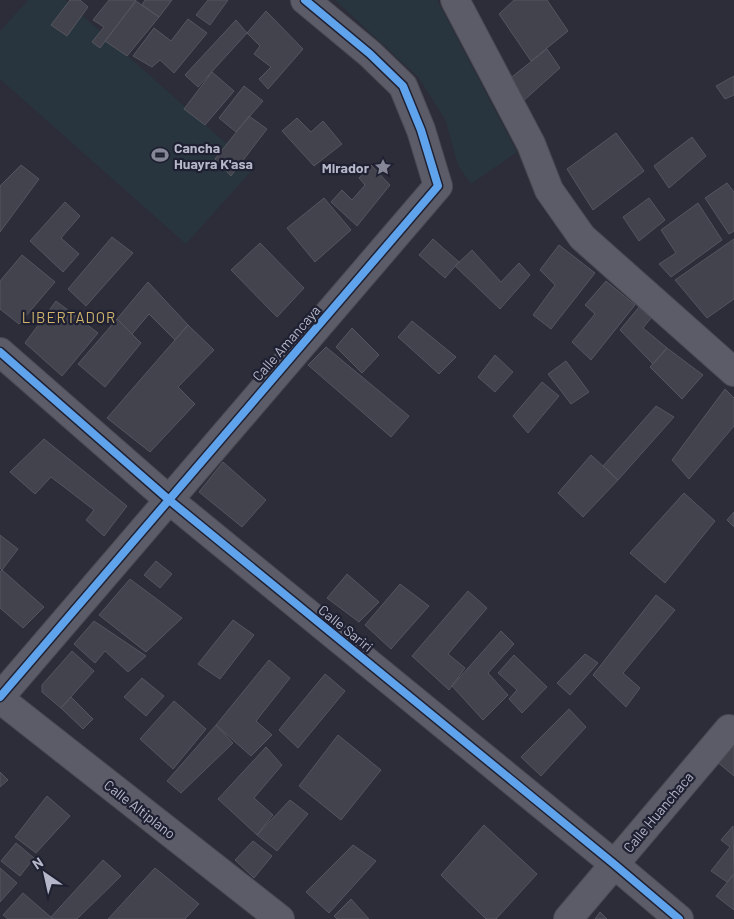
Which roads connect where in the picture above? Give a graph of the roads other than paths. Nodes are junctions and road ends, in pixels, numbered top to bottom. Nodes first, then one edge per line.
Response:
1 (305, 0) edge
2 (455, 0) edge
3 (0, 352) edge
4 (734, 372) edge
5 (168, 499) junction
6 (0, 698) edge
7 (729, 729) dead end
8 (614, 864) junction
9 (280, 919) edge
10 (568, 919) edge
11 (679, 919) edge

1 - 5 street, Calle Amancaya
2 - 4 street
3 - 5 street, Calle Sariri
5 - 6 street, Calle Amancaya
5 - 8 street, Calle Sariri
6 - 9 street, Calle Altiplano
7 - 8 street, Calle Huanchaca
8 - 10 street, Calle Huanchaca
8 - 11 street, Calle Sariri

